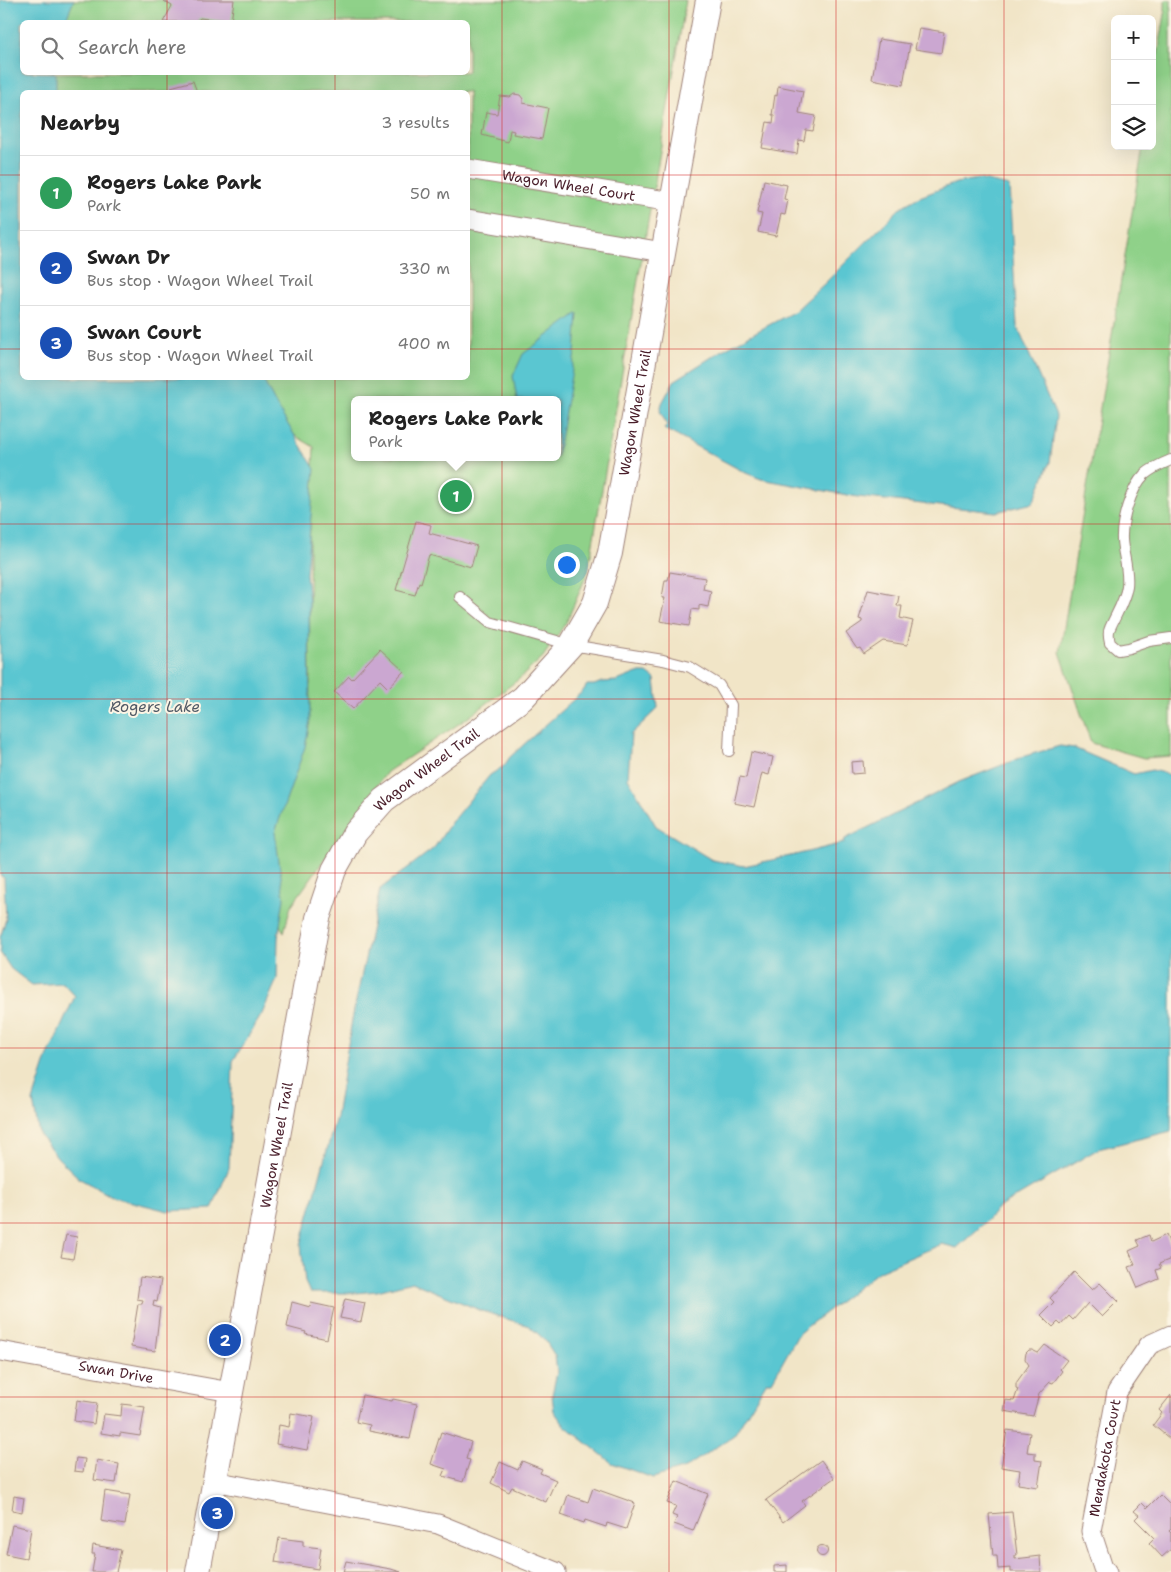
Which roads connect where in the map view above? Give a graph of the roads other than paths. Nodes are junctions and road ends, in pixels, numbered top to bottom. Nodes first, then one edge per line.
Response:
1 (708, 0) edge
2 (470, 169) edge
3 (672, 202) junction
4 (470, 219) edge
5 (663, 252) junction
6 (1171, 460) edge
7 (460, 598) dead end
8 (1171, 638) edge
9 (571, 645) junction
10 (729, 751) dead end
11 (1171, 1335) edge
12 (0, 1351) edge
13 (231, 1392) junction
14 (214, 1481) junction
15 (198, 1572) edge
16 (556, 1572) edge
17 (1107, 1572) edge

1 - 3 street, Wagon Wheel Trail
2 - 3 street, Wagon Wheel Court
3 - 5 street, Wagon Wheel Trail
4 - 5 street
5 - 9 street, Wagon Wheel Trail
6 - 8 lane
7 - 9 lane
9 - 10 lane
9 - 13 street, Wagon Wheel Trail
11 - 17 street, Mendakota Court
12 - 13 street, Swan Drive
13 - 14 street, Wagon Wheel Trail
14 - 15 street, Wagon Wheel Trail
14 - 16 street

